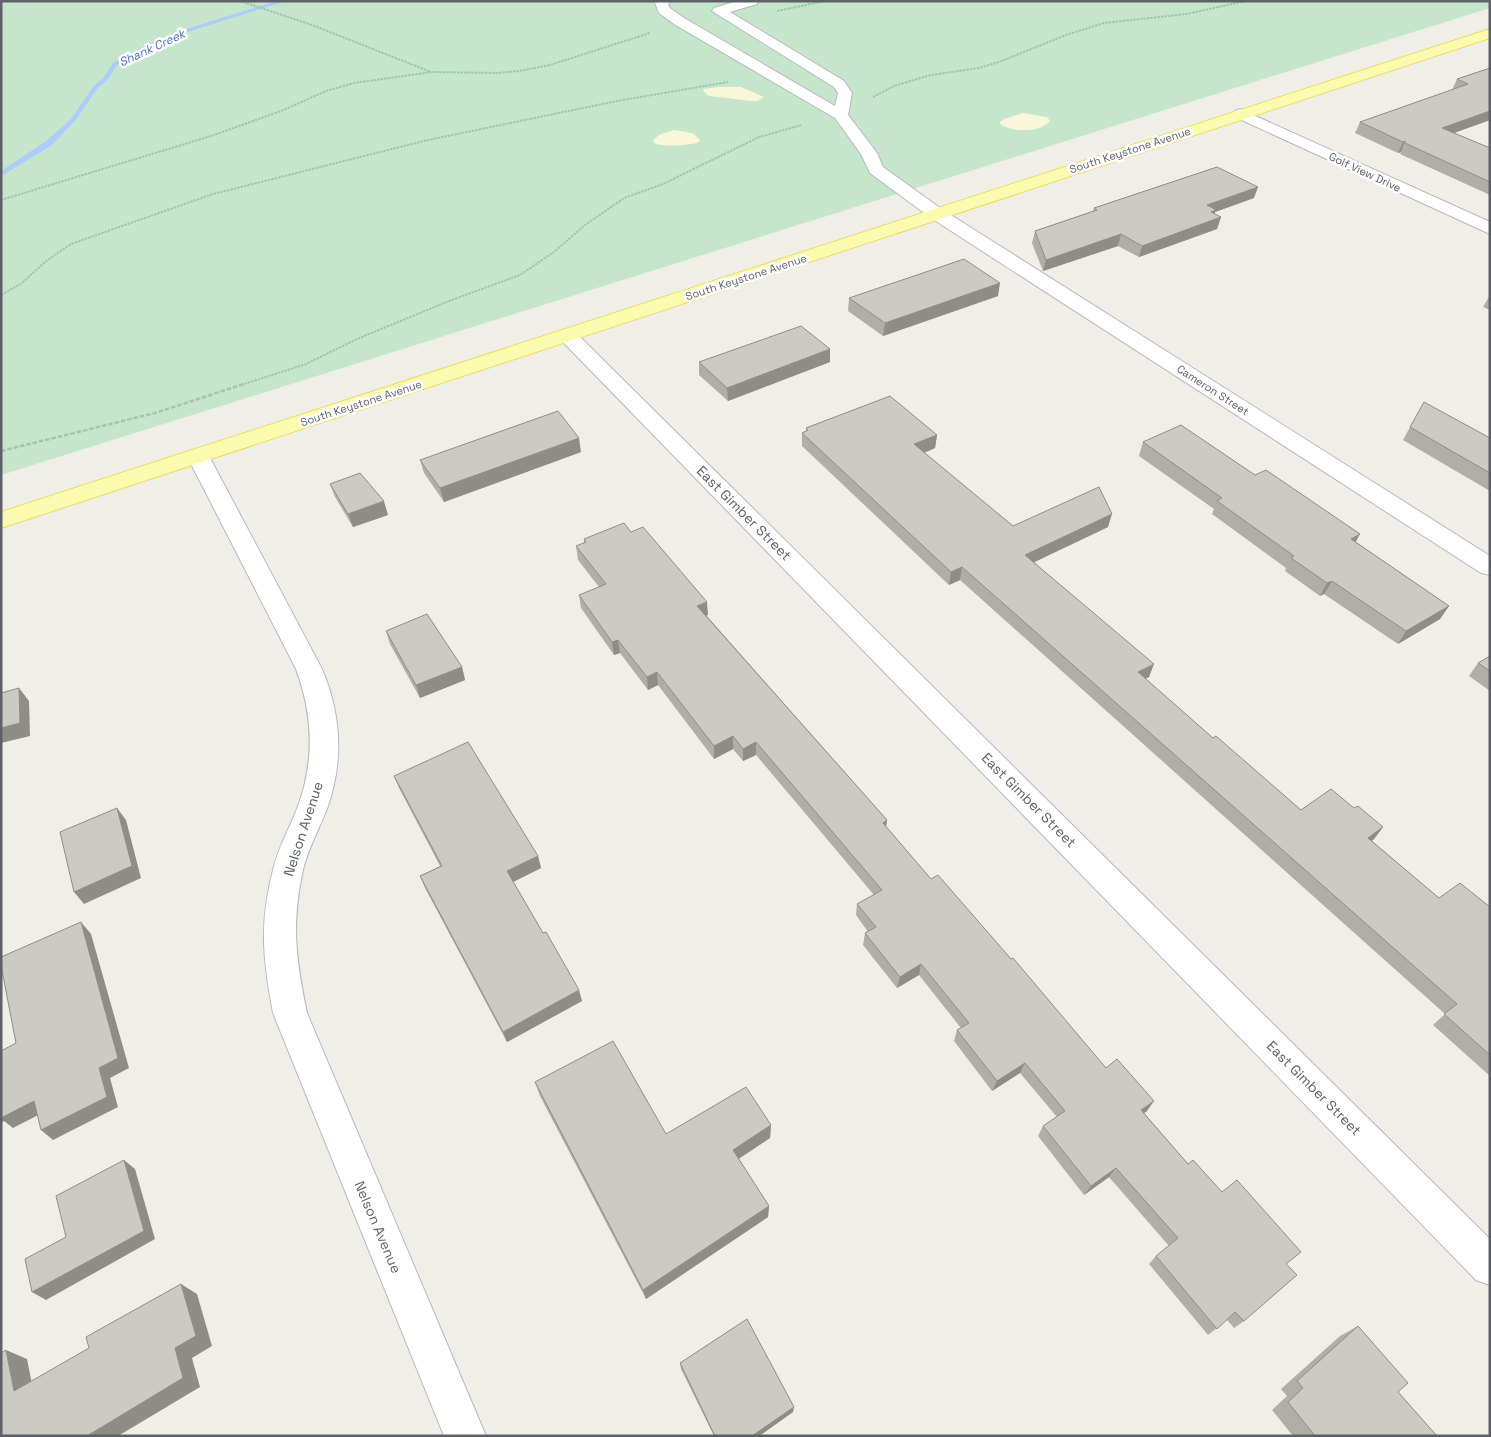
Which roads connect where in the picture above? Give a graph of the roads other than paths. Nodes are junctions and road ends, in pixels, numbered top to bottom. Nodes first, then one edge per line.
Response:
1 (665, 1) edge
2 (752, 1) edge
3 (719, 12) junction
4 (679, 20) junction
5 (1490, 32) edge
6 (1240, 114) junction
7 (840, 115) junction
8 (937, 214) junction
9 (1490, 229) edge
10 (567, 335) junction
11 (198, 456) junction
12 (1, 520) edge
13 (1490, 567) edge
14 (1486, 1255) edge
15 (465, 1436) edge

1 - 4 street
2 - 3 street
3 - 4 street
3 - 7 street
4 - 7 street
5 - 6 main road, South Keystone Avenue
6 - 8 main road, South Keystone Avenue
6 - 9 street, Golf View Drive
7 - 8 street, Cameron Street
8 - 10 main road, South Keystone Avenue
8 - 13 street, Cameron Street
10 - 11 main road, South Keystone Avenue
10 - 14 street, East Gimber Street
11 - 12 main road, South Keystone Avenue
11 - 15 street, Nelson Avenue

